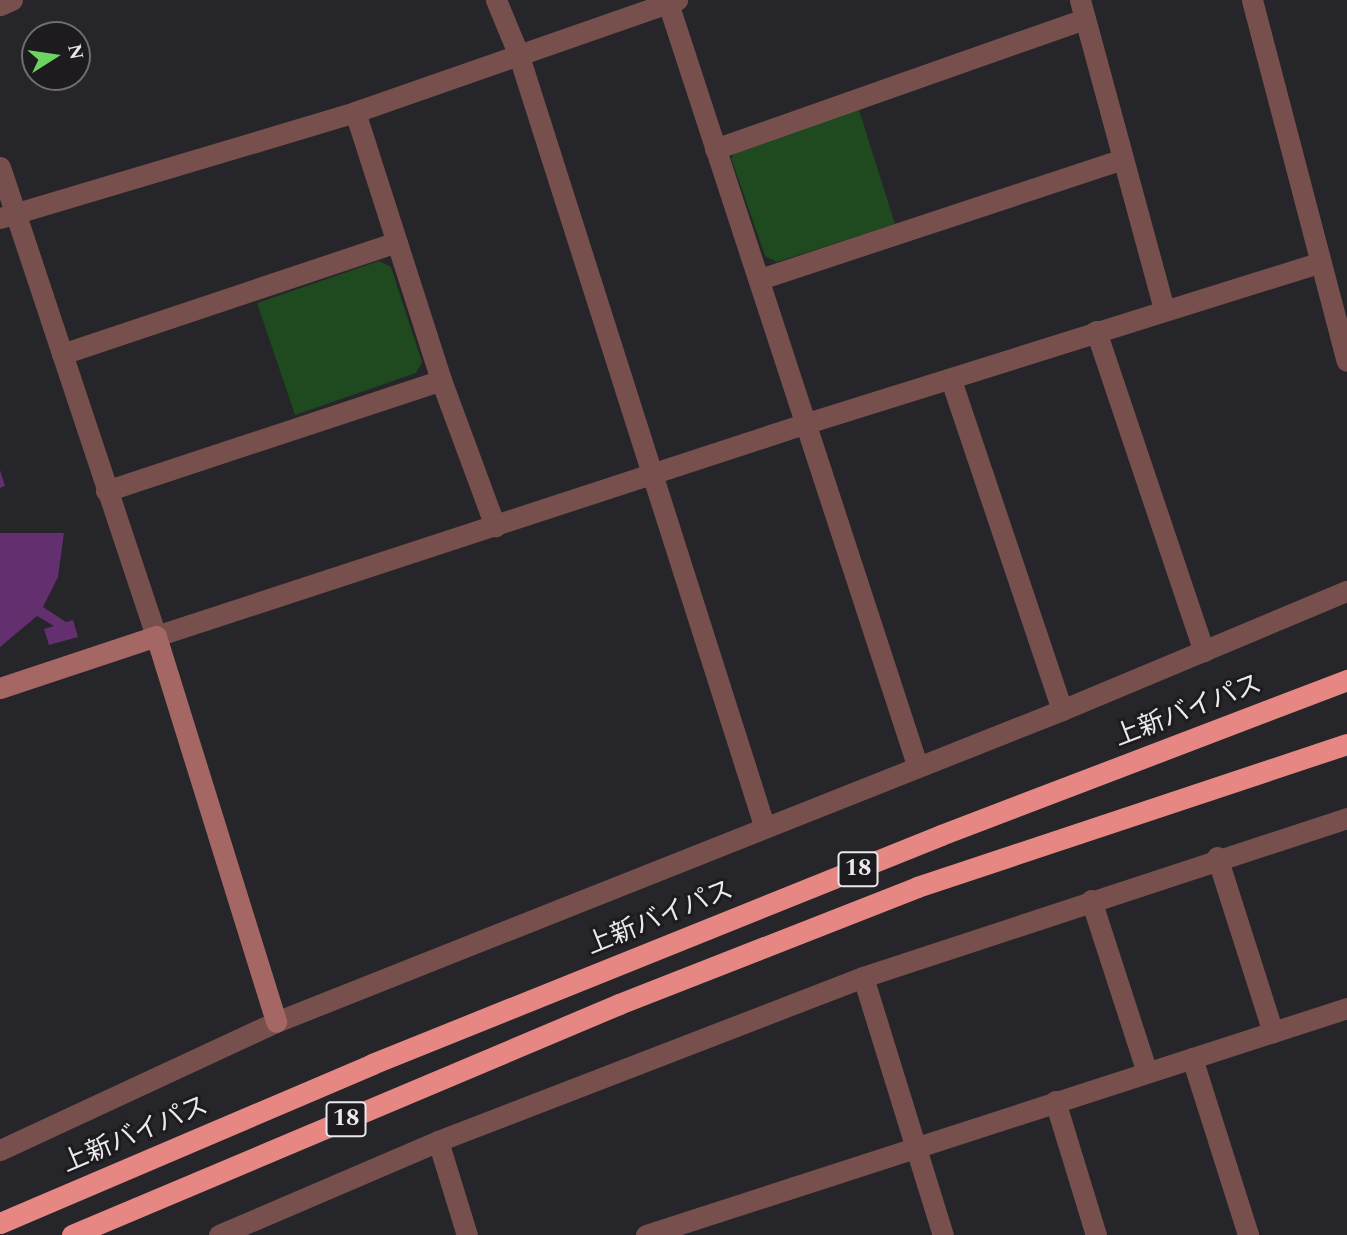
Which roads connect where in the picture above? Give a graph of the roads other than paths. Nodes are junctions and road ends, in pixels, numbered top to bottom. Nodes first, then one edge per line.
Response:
1 (12, 0) edge
2 (496, 0) edge
3 (1252, 0) edge
4 (673, 1) edge
5 (0, 5) edge
6 (1083, 9) edge
7 (518, 53) junction
8 (355, 112) junction
9 (715, 149) junction
10 (1122, 159) junction
11 (0, 167) edge
12 (7, 216) edge
13 (397, 242) junction
14 (1318, 263) junction
15 (760, 279) junction
16 (1164, 309) junction
17 (1096, 331) junction
18 (62, 355) junction
19 (1347, 361) edge
20 (441, 380) junction
21 (951, 380) junction
22 (804, 424) junction
23 (650, 475) junction
24 (106, 491) junction
25 (495, 526) junction
26 (1347, 591) edge
27 (156, 636) junction
28 (1204, 651) junction
29 (1347, 680) edge
30 (0, 688) edge
31 (1062, 710) junction
32 (1347, 744) edge
33 (917, 765) junction
34 (1347, 818) edge
35 (764, 825) junction
36 (1217, 857) junction
37 (1091, 900) junction
38 (863, 977) junction
39 (1345, 1015) edge
40 (276, 1022) junction
41 (1273, 1032) junction
42 (1192, 1058) junction
43 (1147, 1072) junction
44 (1055, 1101) junction
45 (438, 1141) junction
46 (915, 1146) junction
47 (0, 1150) edge
48 (0, 1223) edge
49 (72, 1235) edge
50 (219, 1235) edge
51 (467, 1235) edge
52 (646, 1235) edge
53 (943, 1235) edge
54 (1096, 1235) edge
55 (1248, 1235) edge

1 - 5 street
2 - 7 street
3 - 14 street
4 - 7 street
4 - 9 street
6 - 9 street
6 - 10 street
7 - 8 street
7 - 23 street
8 - 12 street
8 - 13 street
9 - 15 street
10 - 15 street
10 - 16 street
11 - 12 street
12 - 18 street
13 - 18 street
13 - 20 street
14 - 16 street
14 - 19 street
15 - 22 street
16 - 17 street
17 - 21 street
17 - 28 street
18 - 24 street
20 - 24 street
20 - 25 street
21 - 22 street
21 - 31 street
22 - 23 street
22 - 33 street
23 - 25 street
23 - 35 street
24 - 27 street
25 - 27 street
26 - 28 street
27 - 30 street
27 - 40 street
28 - 31 street
29 - 48 highway, 上新バイパス / 18
31 - 33 street
32 - 49 highway, 18
33 - 35 street
34 - 36 street
35 - 40 street
36 - 37 street
36 - 41 street
37 - 38 street
37 - 43 street
38 - 45 street
38 - 46 street
39 - 41 street
40 - 47 street
41 - 42 street
42 - 43 street
42 - 55 street
43 - 44 street
44 - 46 street
44 - 54 street
45 - 50 street
45 - 51 street
46 - 52 street
46 - 53 street

